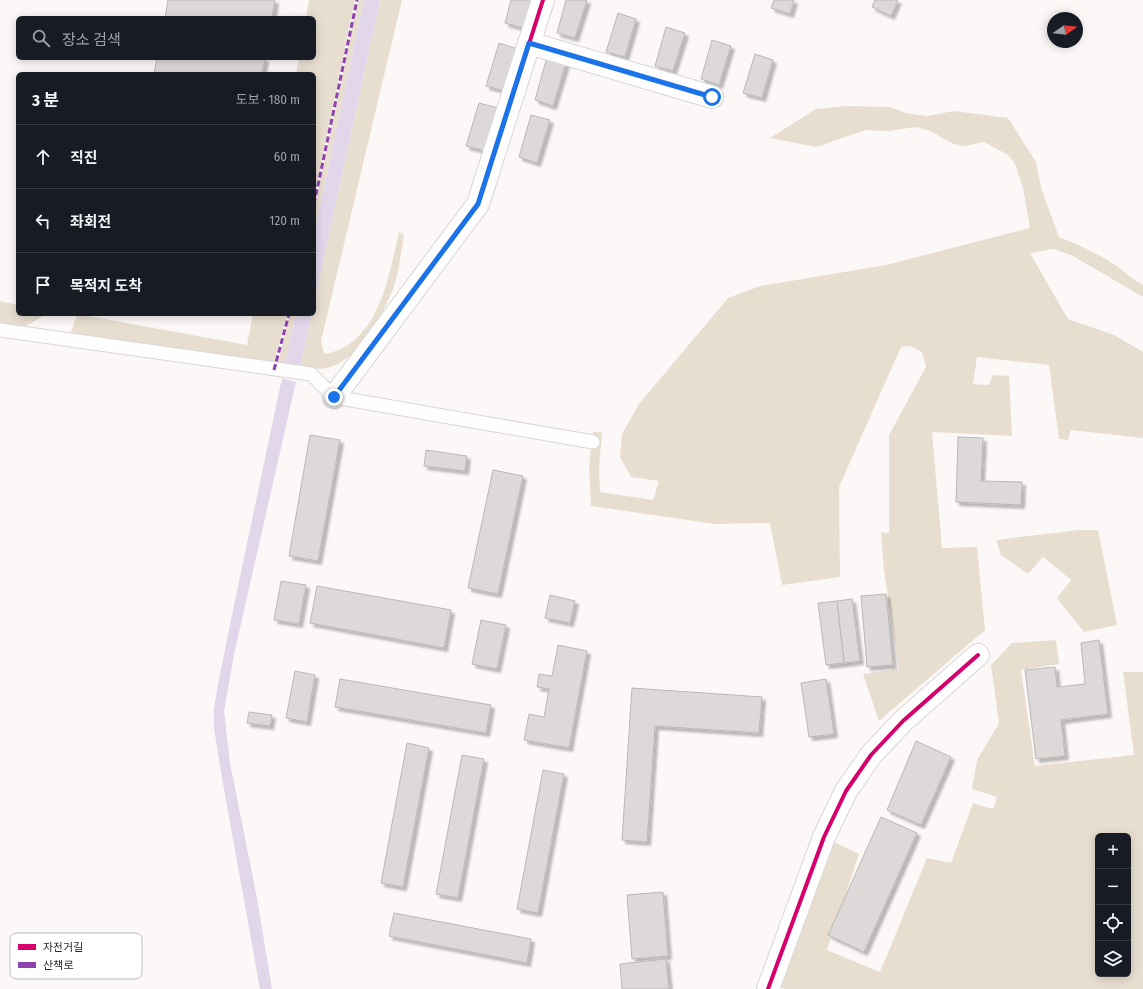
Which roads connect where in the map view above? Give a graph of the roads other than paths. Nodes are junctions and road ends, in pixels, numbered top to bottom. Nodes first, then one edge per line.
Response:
1 (543, 0) edge
2 (529, 43) junction
3 (712, 97) dead end
4 (0, 330) edge
5 (334, 397) junction
6 (593, 442) dead end
7 (978, 655) dead end
8 (768, 989) edge

1 - 2 street
2 - 3 street
2 - 5 street
4 - 5 lane
5 - 6 lane
7 - 8 street

